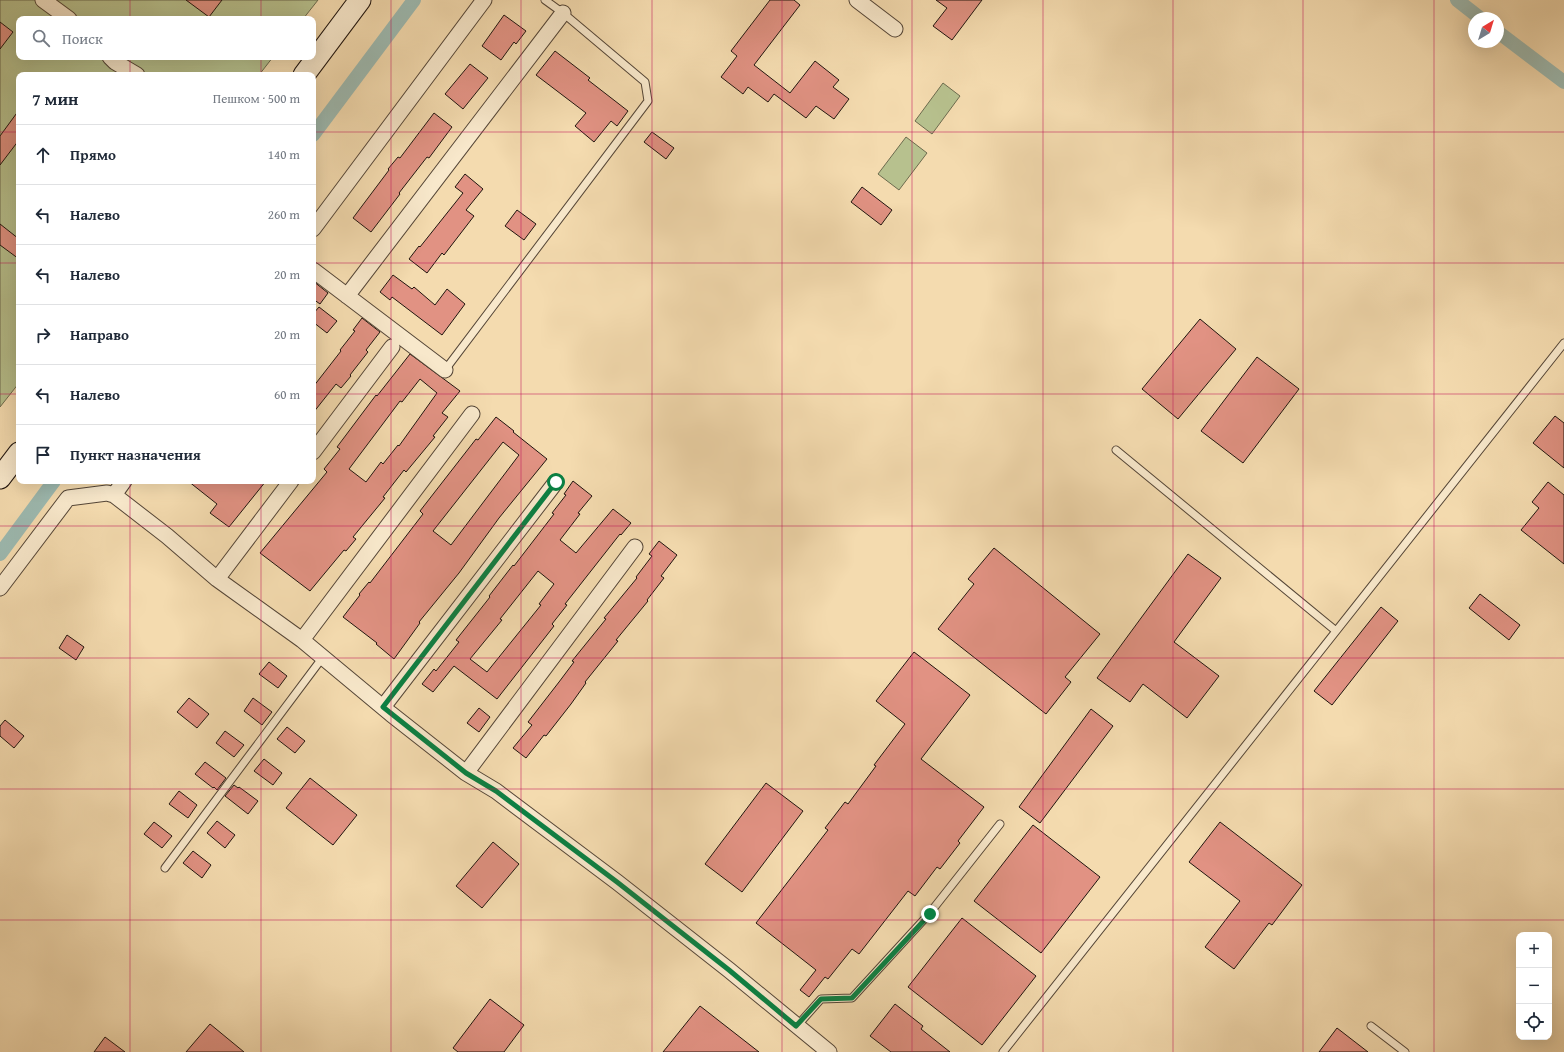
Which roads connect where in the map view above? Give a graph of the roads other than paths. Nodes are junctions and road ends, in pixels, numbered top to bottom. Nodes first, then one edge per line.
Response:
1 (43, 0) edge
2 (360, 0) edge
3 (484, 0) edge
4 (545, 0) edge
5 (857, 0) edge
6 (563, 13) junction
7 (65, 16) edge
8 (895, 29) dead end
9 (316, 59) edge
10 (113, 60) edge
11 (315, 60) edge
12 (132, 72) edge
13 (306, 72) edge
14 (316, 225) edge
15 (316, 272) edge
16 (347, 296) junction
17 (1564, 343) edge
18 (392, 347) dead end
19 (445, 370) joint
20 (472, 414) dead end
21 (316, 448) edge
22 (1116, 450) dead end
23 (16, 457) edge
24 (0, 478) edge
25 (556, 482) dead end
26 (122, 484) edge
27 (289, 484) edge
28 (114, 495) junction
29 (635, 547) dead end
30 (217, 579) junction
31 (0, 588) edge
32 (1336, 631) junction
33 (302, 640) junction
34 (323, 657) junction
35 (383, 707) junction
36 (466, 773) junction
37 (1000, 824) dead end
38 (165, 868) dead end
39 (796, 1026) junction
40 (1371, 1026) dead end
41 (829, 1052) edge
42 (1003, 1052) edge
43 (1405, 1052) edge

1 - 7 street
2 - 9 main road
3 - 14 street
4 - 6 lane
5 - 8 street
6 - 16 street
6 - 19 lane
10 - 12 street
11 - 13 main road
15 - 16 street
16 - 19 street
17 - 32 lane
18 - 21 street
20 - 33 street
22 - 32 lane
23 - 24 main road
25 - 35 street
26 - 28 street
27 - 30 street
28 - 30 street
28 - 31 street
29 - 36 street
30 - 33 street
32 - 42 lane
33 - 34 street
34 - 35 street
34 - 38 lane
35 - 36 street
36 - 39 street
37 - 39 lane
39 - 41 street
40 - 43 lane

